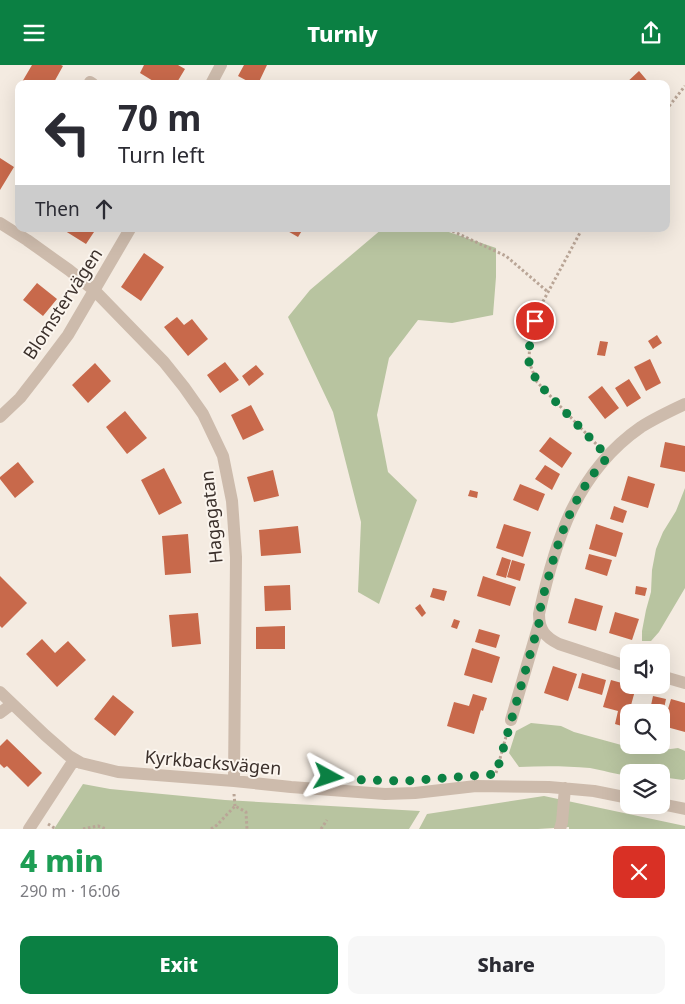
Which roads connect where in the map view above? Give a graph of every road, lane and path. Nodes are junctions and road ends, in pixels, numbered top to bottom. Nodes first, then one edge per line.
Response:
1 (221, 65) edge
2 (213, 80) edge
3 (685, 86) edge
4 (670, 105) edge
5 (0, 223) edge
6 (128, 232) edge
7 (454, 232) edge
8 (580, 232) edge
9 (95, 291) junction
10 (548, 292) junction
11 (685, 404) edge
12 (0, 417) edge
13 (608, 457) junction
14 (539, 623) junction
15 (620, 664) edge
16 (670, 679) edge
17 (685, 683) edge
18 (0, 692) edge
19 (12, 704) junction
20 (0, 713) edge
21 (511, 720) joint
22 (74, 760) junction
23 (488, 775) dead end
24 (234, 781) junction
25 (566, 788) junction
26 (620, 796) edge
27 (670, 806) edge
28 (685, 809) edge
29 (327, 820) dead end
30 (214, 828) edge
31 (29, 829) edge
32 (83, 829) edge
33 (106, 829) edge
34 (247, 829) edge
35 (322, 829) edge
36 (560, 829) edge

1 - 2 street
3 - 4 path
5 - 9 street, Hagagatan
6 - 9 street, Blomstervägen
7 - 10 path
8 - 10 path
9 - 12 street, Blomstervägen
9 - 24 street, Hagagatan
10 - 13 path
11 - 13 street
13 - 14 street
14 - 15 street
14 - 21 street
16 - 17 street
18 - 19 street, Kyrkbacksvägen
19 - 20 street
19 - 22 street, Kyrkbacksvägen
21 - 23 path
22 - 24 street, Kyrkbacksvägen
22 - 31 street
24 - 25 street, Kyrkbacksvägen
25 - 26 street, Kyrkbacksvägen
25 - 36 street
27 - 28 street
29 - 35 path
30 - 34 path
32 - 33 path

